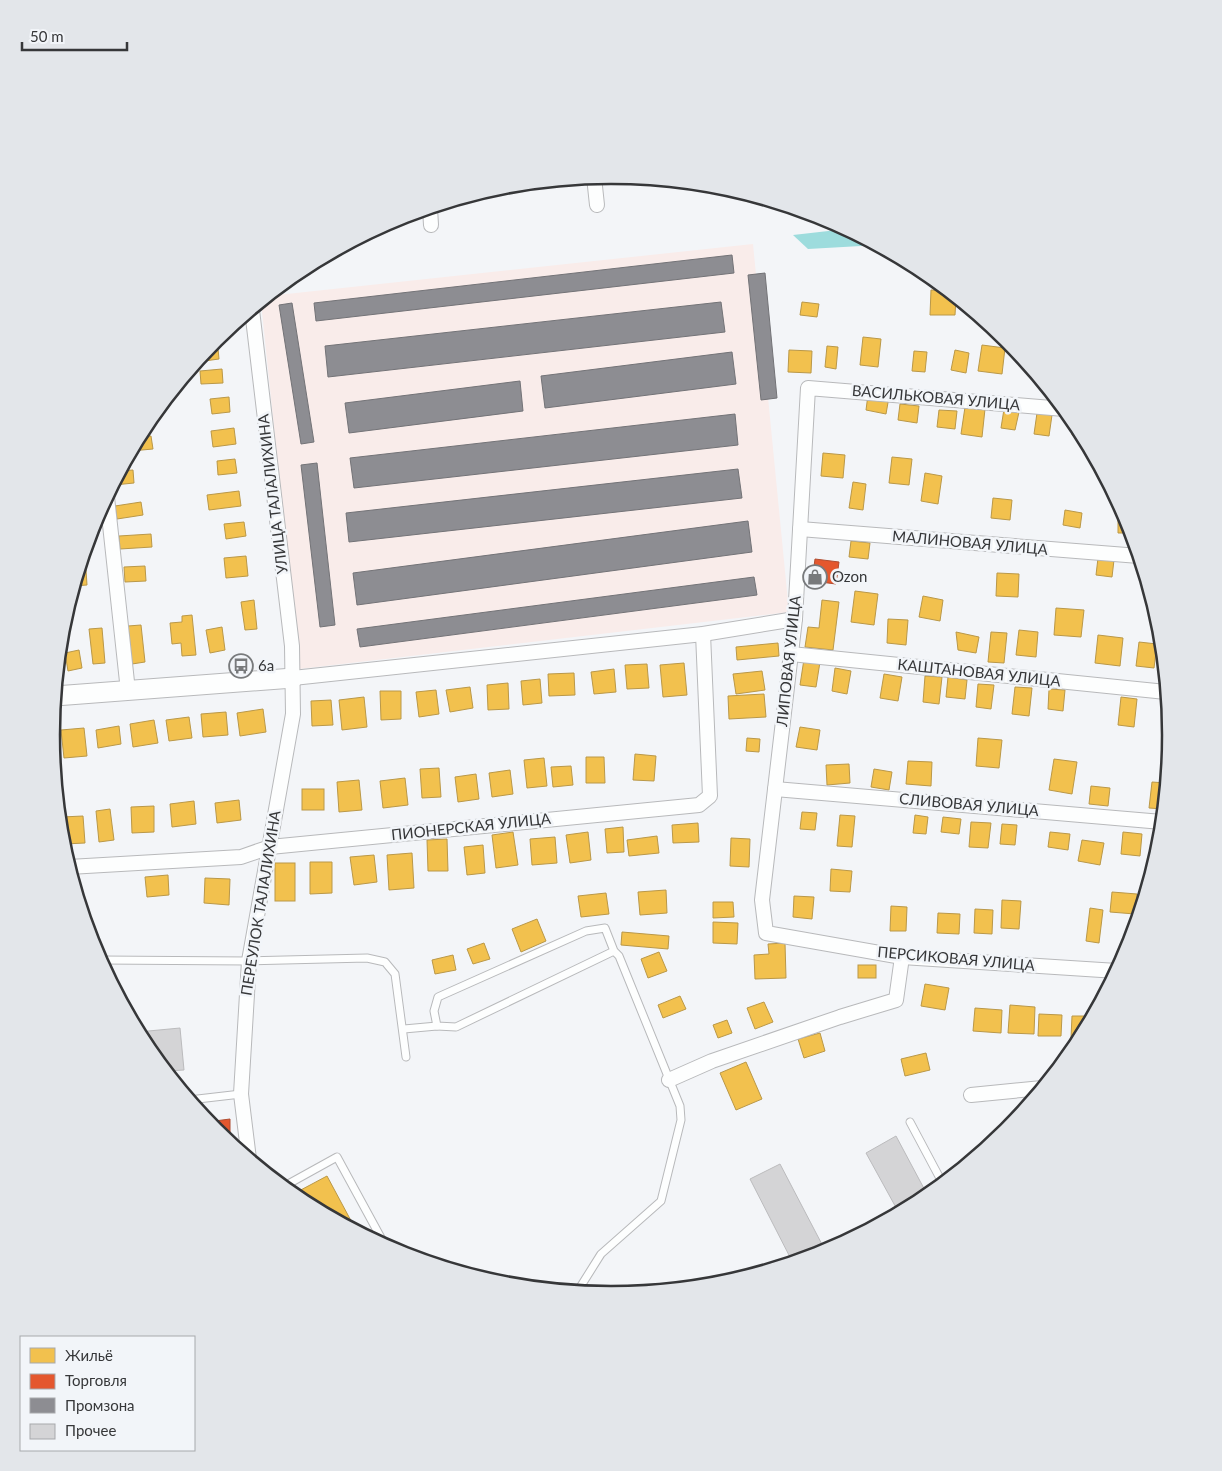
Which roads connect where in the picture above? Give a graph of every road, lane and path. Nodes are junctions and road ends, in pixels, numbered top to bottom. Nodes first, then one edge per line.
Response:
1 (595, 185) edge
2 (597, 205) dead end
3 (431, 215) edge
4 (432, 225) dead end
5 (253, 317) edge
6 (808, 388) joint
7 (1054, 408) edge
8 (108, 511) edge
9 (800, 529) junction
10 (1132, 555) edge
11 (795, 619) junction
12 (703, 634) junction
13 (792, 654) junction
14 (293, 678) junction
15 (128, 691) junction
16 (1160, 691) edge
17 (61, 696) edge
18 (775, 789) junction
19 (1155, 821) edge
20 (270, 847) junction
21 (77, 868) edge
22 (766, 933) joint
23 (614, 952) junction
24 (902, 956) junction
25 (108, 960) edge
26 (249, 961) junction
27 (1109, 970) edge
28 (437, 1026) junction
29 (404, 1029) junction
30 (406, 1057) dead end
31 (669, 1080) junction
32 (1033, 1089) edge
33 (241, 1094) junction
34 (972, 1095) dead end
35 (197, 1099) edge
36 (910, 1122) dead end
37 (248, 1150) edge
38 (940, 1178) edge
39 (290, 1183) edge
40 (380, 1236) edge
41 (581, 1285) edge

1 - 2 street
3 - 4 street
5 - 14 street, УЛИЦА ТАЛАЛИХИНА
6 - 7 street, ВАСИЛЬКОВАЯ УЛИЦА
6 - 9 street, ЛИПОВАЯ УЛИЦА
8 - 15 street
9 - 10 street, МАЛИНОВАЯ УЛИЦА
9 - 11 street, ЛИПОВАЯ УЛИЦА
11 - 12 street
11 - 13 street, ЛИПОВАЯ УЛИЦА
12 - 14 street
12 - 20 street, ПИОНЕРСКАЯ УЛИЦА
13 - 16 street, КАШТАНОВАЯ УЛИЦА
13 - 18 street, ЛИПОВАЯ УЛИЦА
14 - 15 street
14 - 20 street, ПЕРЕУЛОК ТАЛАЛИХИНА
15 - 17 street
18 - 19 street, СЛИВОВАЯ УЛИЦА
18 - 22 street, ЛИПОВАЯ УЛИЦА
20 - 21 street, ПИОНЕРСКАЯ УЛИЦА
20 - 26 street, ПЕРЕУЛОК ТАЛАЛИХИНА
22 - 24 street, ПЕРСИКОВАЯ УЛИЦА
23 - 28 lane
23 - 28 lane
23 - 31 lane
24 - 27 street, ПЕРСИКОВАЯ УЛИЦА
24 - 31 street
25 - 26 lane
26 - 29 lane
26 - 33 street, ПЕРЕУЛОК ТАЛАЛИХИНА
28 - 29 lane
29 - 30 lane
31 - 41 lane
32 - 34 street
33 - 35 lane
33 - 37 street, ПЕРЕУЛОК ТАЛАЛИХИНА
36 - 38 lane
39 - 40 lane

